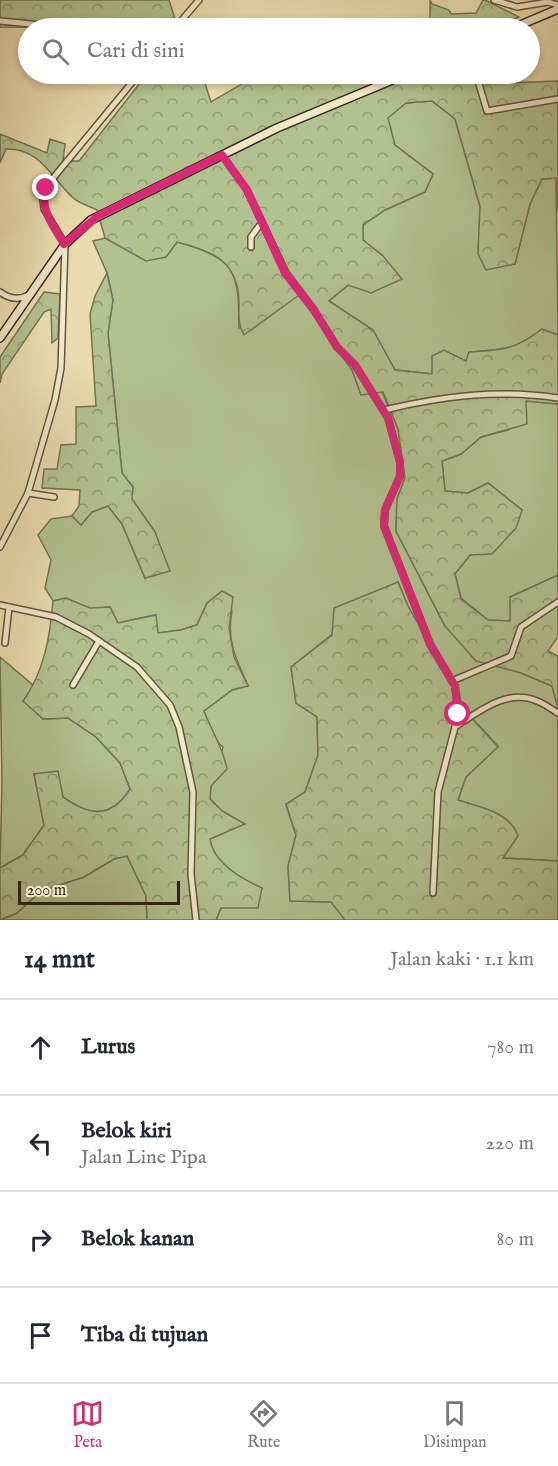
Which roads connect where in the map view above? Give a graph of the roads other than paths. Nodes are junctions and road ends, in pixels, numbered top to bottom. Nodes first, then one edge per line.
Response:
1 (199, 0) edge
2 (494, 0) edge
3 (558, 5) edge
4 (558, 9) edge
5 (184, 18) edge
6 (540, 18) edge
7 (0, 21) edge
8 (18, 23) edge
9 (131, 84) edge
10 (382, 84) edge
11 (479, 84) edge
12 (558, 99) edge
13 (222, 155) junction
14 (262, 222) junction
15 (64, 244) junction
16 (251, 247) dead end
17 (0, 292) edge
18 (29, 295) junction
19 (0, 338) edge
20 (558, 398) edge
21 (384, 410) junction
22 (28, 493) junction
23 (54, 497) dead end
24 (0, 547) edge
25 (558, 602) edge
26 (0, 605) edge
27 (9, 607) junction
28 (99, 641) junction
29 (5, 643) dead end
30 (452, 681) junction
31 (73, 685) dead end
32 (558, 713) edge
33 (455, 727) junction
34 (433, 893) dead end
35 (196, 920) edge

1 - 5 street
2 - 3 street
4 - 6 main road
7 - 8 street
9 - 15 street
10 - 13 main road
11 - 12 street
13 - 14 street
13 - 15 main road
14 - 16 street
14 - 21 street
15 - 18 main road
15 - 22 street
17 - 18 street
18 - 19 main road
20 - 21 street
21 - 30 street
22 - 23 street
22 - 24 street
25 - 30 street
26 - 27 street
27 - 28 street
27 - 29 street
28 - 31 street
28 - 35 street
30 - 33 street
32 - 33 street
33 - 34 street

